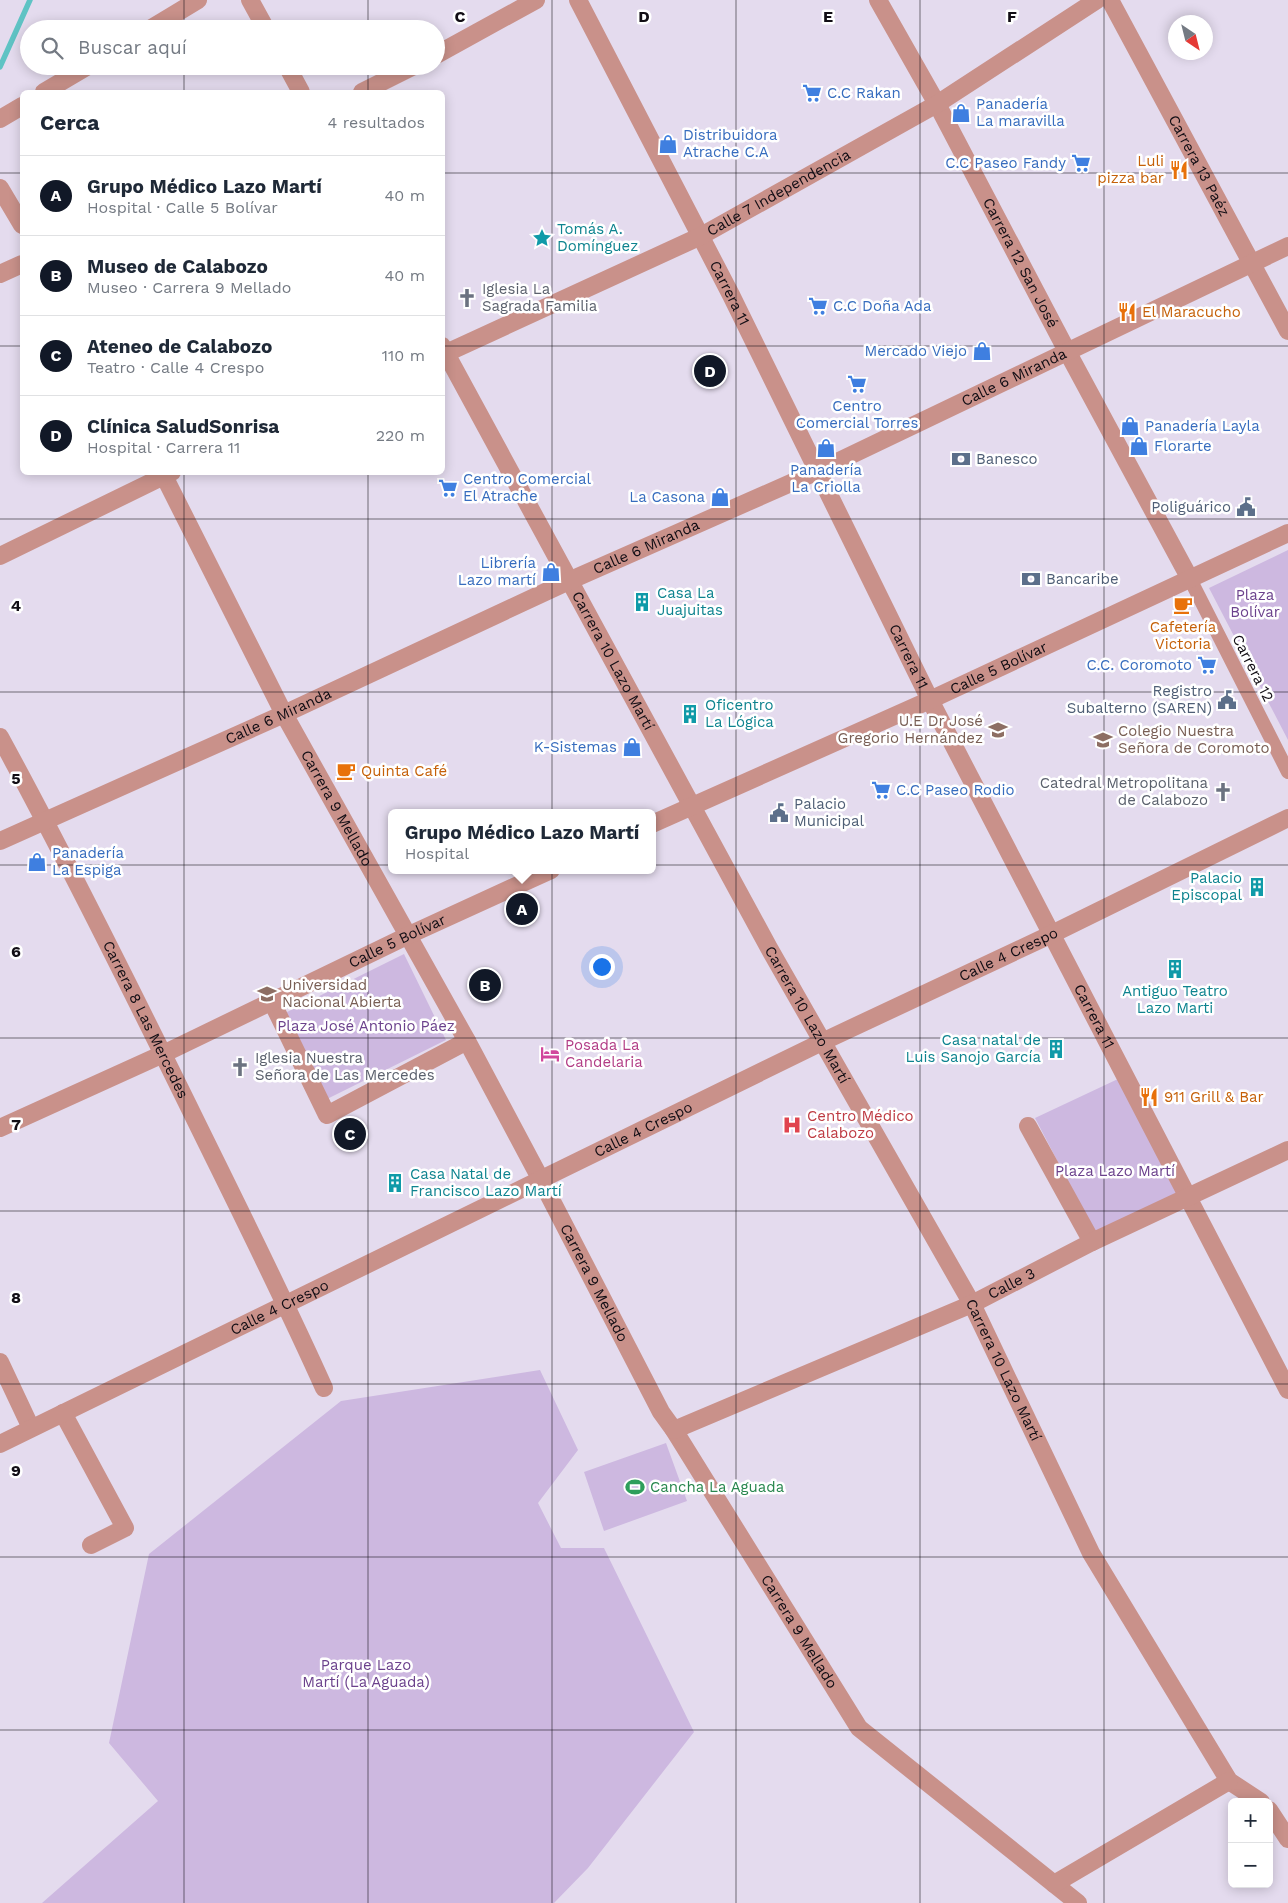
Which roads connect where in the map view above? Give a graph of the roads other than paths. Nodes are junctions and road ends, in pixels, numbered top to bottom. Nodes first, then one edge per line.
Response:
1 (198, 0) edge
2 (250, 0) edge
3 (536, 0) edge
4 (578, 0) edge
5 (878, 0) edge
6 (1098, 0) edge
7 (1110, 0) edge
8 (165, 20) edge
9 (261, 20) edge
10 (445, 50) edge
11 (73, 75) edge
12 (292, 75) edge
13 (396, 75) edge
14 (47, 90) edge
15 (300, 90) edge
16 (366, 90) edge
17 (938, 104) junction
18 (20, 107) edge
19 (0, 119) edge
20 (0, 188) edge
21 (20, 222) edge
22 (701, 236) junction
23 (1288, 246) edge
24 (1252, 262) junction
25 (20, 265) edge
26 (0, 274) edge
27 (1288, 331) edge
28 (445, 351) edge
29 (445, 353) edge
30 (1068, 353) junction
31 (818, 471) junction
32 (164, 475) edge
33 (166, 475) edge
34 (1288, 533) edge
35 (0, 556) edge
36 (1190, 579) junction
37 (571, 580) junction
38 (930, 700) junction
39 (284, 714) junction
40 (0, 737) edge
41 (1288, 772) edge
42 (692, 806) junction
43 (1288, 818) edge
44 (45, 820) junction
45 (656, 822) edge
46 (0, 841) edge
47 (542, 874) edge
48 (1052, 934) junction
49 (409, 935) junction
50 (272, 1002) junction
51 (467, 1041) junction
52 (822, 1042) junction
53 (163, 1054) junction
54 (1028, 1126) dead end
55 (0, 1128) edge
56 (1288, 1150) edge
57 (541, 1180) junction
58 (1188, 1197) junction
59 (1092, 1242) junction
60 (286, 1304) junction
61 (972, 1304) junction
62 (0, 1362) edge
63 (324, 1388) dead end
64 (1288, 1390) edge
65 (63, 1413) junction
66 (31, 1428) junction
67 (674, 1430) junction
68 (0, 1444) edge
69 (91, 1545) dead end
70 (1229, 1781) junction
71 (1255, 1798) edge
72 (1273, 1816) edge
73 (1288, 1839) edge
74 (1054, 1884) junction
75 (1078, 1903) edge

1 - 8 street
2 - 9 street
3 - 10 street
4 - 22 street, Carrera 11
5 - 17 street, Carrera 12 San José
6 - 17 street, Calle 7 Independencia
7 - 24 street, Carrera 13 Paéz
11 - 14 street
12 - 15 street
13 - 16 street
17 - 22 street, Calle 7 Independencia
17 - 30 street, Carrera 12 San José
18 - 19 street
20 - 21 street
22 - 28 street, Calle 7 Independencia
22 - 31 street, Carrera 11
23 - 24 street, Calle 6 Miranda
24 - 27 street, Carrera 13 Paéz
24 - 30 street, Calle 6 Miranda
25 - 26 street
29 - 37 street, Carrera 10 Lazo Martí
30 - 31 street, Calle 6 Miranda
30 - 36 street, Carrera 12 San José
31 - 37 street, Calle 6 Miranda
31 - 38 street, Carrera 11
32 - 35 street
33 - 39 street, Carrera 9 Mellado
34 - 36 street, Calle 5 Bolívar
36 - 38 street, Calle 5 Bolívar
36 - 41 street, Carrera 12
37 - 39 street, Calle 6 Miranda
37 - 42 street, Carrera 10 Lazo Martí
38 - 42 street, Calle 5 Bolívar
38 - 48 street, Carrera 11
39 - 44 street, Calle 6 Miranda
39 - 49 street, Carrera 9 Mellado
40 - 44 street, Carrera 8 Las Mercedes
42 - 45 street, Calle 5 Bolívar
42 - 52 street, Carrera 10 Lazo Martí
43 - 48 street, Calle 4 Crespo
44 - 46 street, Calle 6 Miranda
44 - 53 street, Carrera 8 Las Mercedes
47 - 49 street, Calle 5 Bolívar
48 - 52 street, Calle 4 Crespo
48 - 58 street, Carrera 11
49 - 50 street, Calle 5 Bolívar
49 - 51 street, Carrera 9 Mellado
50 - 51 street
50 - 53 street, Calle 5 Bolívar
51 - 57 street, Carrera 9 Mellado
52 - 57 street, Calle 4 Crespo
52 - 61 street, Carrera 10 Lazo Martí
53 - 55 street, Calle 5 Bolívar
53 - 60 street, Carrera 8 Las Mercedes
54 - 59 street
56 - 58 street, Calle 3
57 - 60 street, Calle 4 Crespo
57 - 67 street, Carrera 9 Mellado
58 - 59 street, Calle 3
58 - 64 street, Carrera 11
59 - 61 street, Calle 3
60 - 63 street, Carrera 8 Las Mercedes
60 - 65 street, Calle 4 Crespo
61 - 67 street, Calle 3
61 - 70 street, Carrera 10 Lazo Martí
62 - 66 street
65 - 66 street, Calle 4 Crespo
65 - 69 street
66 - 68 street, Calle 4 Crespo
67 - 74 street, Carrera 9 Mellado
70 - 71 street, Carrera 10 Lazo Martí
70 - 74 street
72 - 73 street
74 - 75 street, Carrera 9 Mellado

